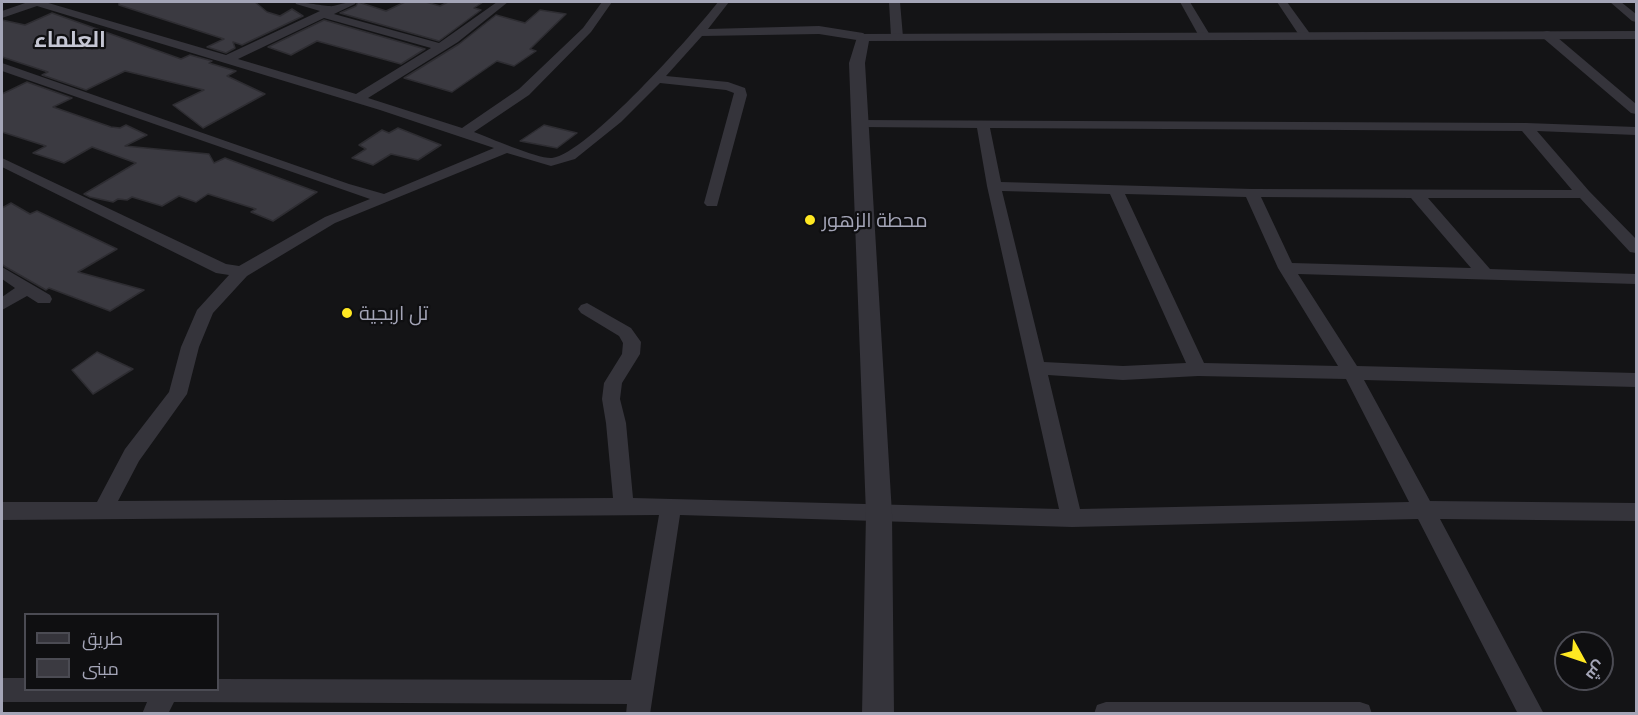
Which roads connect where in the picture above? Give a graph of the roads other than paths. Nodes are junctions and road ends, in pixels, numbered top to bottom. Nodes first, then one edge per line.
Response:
1 (36, 2) edge
2 (300, 2) edge
3 (351, 2) edge
4 (503, 2) edge
5 (607, 2) edge
6 (723, 2) edge
7 (894, 2) edge
8 (1185, 2) edge
9 (1282, 2) edge
10 (1615, 2) edge
11 (326, 12) junction
12 (2, 15) edge
13 (1636, 19) edge
14 (700, 33) junction
15 (1636, 34) edge
16 (1204, 35) junction
17 (1305, 35) junction
18 (1547, 35) junction
19 (863, 37) junction
20 (897, 37) junction
21 (441, 47) junction
22 (227, 59) junction
23 (2, 67) edge
24 (658, 79) junction
25 (357, 99) junction
26 (1636, 110) edge
27 (861, 123) junction
28 (983, 124) junction
29 (1526, 127) junction
30 (1636, 131) edge
31 (465, 132) junction
32 (507, 148) junction
33 (2, 162) edge
34 (994, 186) junction
35 (1115, 189) junction
36 (1252, 193) junction
37 (1416, 194) junction
38 (1584, 194) junction
39 (386, 199) junction
40 (712, 203) dead end
41 (1636, 248) edge
42 (1286, 268) junction
43 (2, 272) edge
44 (241, 272) junction
45 (1485, 274) junction
46 (1636, 279) edge
47 (28, 288) junction
48 (44, 299) dead end
49 (2, 304) edge
50 (587, 309) dead end
51 (1037, 368) junction
52 (1198, 369) junction
53 (1351, 372) junction
54 (1636, 380) edge
55 (671, 506) junction
56 (624, 507) junction
57 (1425, 510) junction
58 (2, 511) edge
59 (103, 511) junction
60 (1636, 512) edge
61 (879, 514) junction
62 (1072, 518) junction
63 (2, 690) edge
64 (24, 690) edge
65 (167, 691) edge
66 (640, 703) edge
67 (1116, 713) edge
68 (1328, 713) edge
69 (154, 714) edge
70 (879, 714) edge
71 (1106, 714) edge
72 (1360, 714) edge
73 (1532, 714) edge

1 - 12 street
1 - 22 street
2 - 11 street
3 - 11 street
4 - 21 street
5 - 31 street
6 - 14 street
7 - 20 street
8 - 16 street
9 - 17 street
10 - 13 street
11 - 21 street
11 - 22 street
14 - 19 street
14 - 24 street
15 - 18 street
16 - 17 street
16 - 20 street
17 - 18 street
18 - 26 street
19 - 20 street
19 - 27 street
21 - 25 street
22 - 25 street
23 - 39 street
24 - 32 street
24 - 40 street
25 - 31 street
27 - 28 street
27 - 61 street
28 - 29 street
28 - 34 street
29 - 30 street
29 - 38 street
31 - 32 street
32 - 39 street
33 - 44 street
34 - 35 street
34 - 51 street
35 - 36 street
35 - 52 street
36 - 37 street
36 - 42 street
37 - 38 street
37 - 45 street
38 - 41 street
39 - 44 street
42 - 45 street
42 - 53 street
43 - 47 street
44 - 59 street
45 - 46 street
47 - 48 street
47 - 49 street
50 - 56 street
51 - 52 street
51 - 62 street
52 - 53 street
53 - 54 street
53 - 57 street
55 - 56 street
55 - 61 street
55 - 66 street
56 - 59 street
57 - 60 street
57 - 62 street
57 - 73 street
58 - 59 street
61 - 62 street
61 - 70 street
63 - 64 street
65 - 66 street
65 - 69 street
67 - 68 street
67 - 71 street
68 - 72 street

